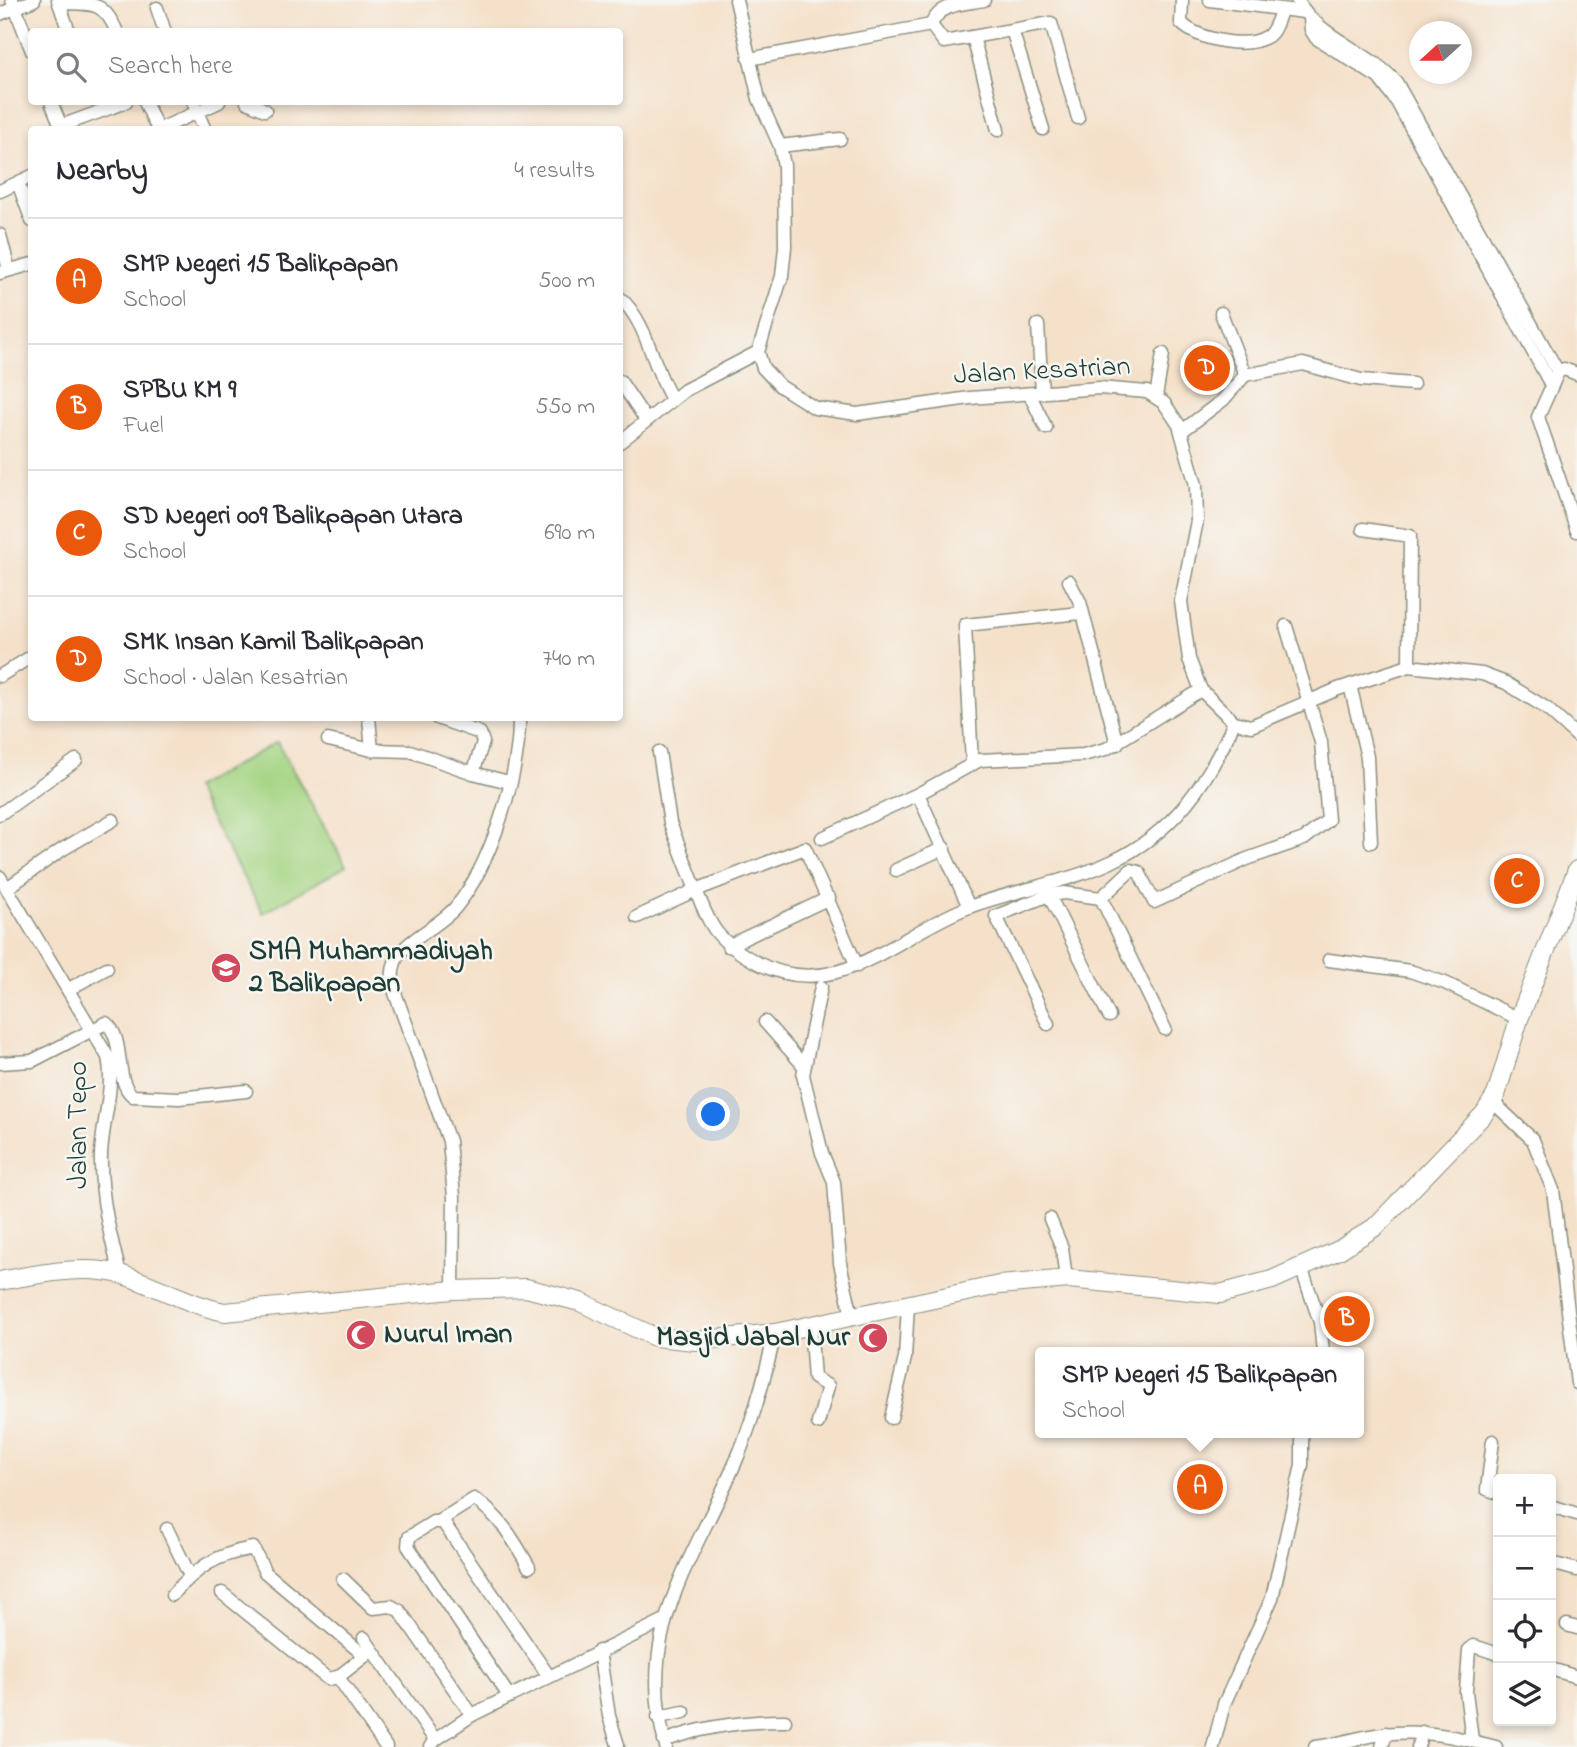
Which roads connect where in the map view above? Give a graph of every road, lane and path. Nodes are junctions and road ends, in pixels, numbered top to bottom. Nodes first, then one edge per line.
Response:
1 (34, 0) edge
2 (736, 0) edge
3 (984, 0) edge
4 (1182, 0) edge
5 (1210, 0) edge
6 (1297, 0) edge
7 (59, 1) edge
8 (962, 2) edge
9 (13, 4) edge
10 (945, 4) edge
11 (157, 8) dead end
12 (1281, 11) junction
13 (0, 14) edge
14 (1307, 15) junction
15 (931, 25) junction
16 (68, 28) edge
17 (115, 28) edge
18 (164, 28) edge
19 (1012, 30) junction
20 (973, 37) junction
21 (28, 41) edge
22 (749, 59) junction
23 (52, 105) edge
24 (146, 105) edge
25 (254, 105) edge
26 (100, 106) edge
27 (195, 107) edge
28 (265, 110) dead end
29 (1078, 118) dead end
30 (61, 126) edge
31 (61, 126) edge
32 (156, 126) edge
33 (164, 126) edge
34 (203, 126) edge
35 (998, 130) dead end
36 (1043, 130) dead end
37 (840, 139) dead end
38 (780, 146) junction
39 (28, 178) edge
40 (18, 183) junction
41 (0, 191) edge
42 (28, 211) edge
43 (1, 239) edge
44 (28, 265) edge
45 (5, 272) edge
46 (623, 301) edge
47 (1222, 313) dead end
48 (1038, 325) dead end
49 (758, 352) junction
50 (1163, 354) dead end
51 (1558, 372) junction
52 (1577, 374) edge
53 (1245, 375) junction
54 (1413, 384) dead end
55 (1551, 385) junction
56 (623, 386) edge
57 (1036, 394) junction
58 (1156, 397) junction
59 (671, 399) junction
60 (646, 421) junction
61 (1046, 428) dead end
62 (1182, 431) junction
63 (623, 440) edge
64 (1363, 529) dead end
65 (1577, 531) edge
66 (1069, 581) dead end
67 (1082, 613) junction
68 (1286, 626) dead end
69 (28, 658) edge
70 (1409, 666) junction
71 (0, 676) edge
72 (1350, 685) junction
73 (1201, 690) junction
74 (1311, 700) junction
75 (369, 721) edge
76 (444, 721) edge
77 (519, 721) edge
78 (1234, 722) junction
79 (1577, 736) edge
80 (328, 740) dead end
81 (1117, 744) junction
82 (372, 750) junction
83 (659, 752) dead end
84 (76, 760) dead end
85 (972, 764) junction
86 (473, 773) junction
87 (509, 782) junction
88 (918, 794) junction
89 (0, 814) edge
90 (113, 820) dead end
91 (821, 838) dead end
92 (1371, 842) dead end
93 (944, 848) junction
94 (895, 870) dead end
95 (1577, 870) edge
96 (7, 888) edge
97 (696, 890) junction
98 (1049, 895) junction
99 (829, 898) junction
100 (1101, 898) junction
101 (0, 904) edge
102 (969, 907) junction
103 (636, 917) dead end
104 (728, 946) junction
105 (1329, 960) dead end
106 (857, 966) junction
107 (107, 968) dead end
108 (821, 987) dead end
109 (69, 989) junction
110 (1110, 1016) dead end
111 (1519, 1019) junction
112 (765, 1022) dead end
113 (1048, 1024) dead end
114 (92, 1028) junction
115 (1164, 1029) dead end
116 (0, 1063) edge
117 (804, 1066) junction
118 (246, 1091) dead end
119 (1493, 1102) junction
120 (1050, 1219) dead end
121 (1301, 1267) junction
122 (120, 1274) junction
123 (1066, 1279) junction
124 (0, 1281) edge
125 (453, 1290) junction
126 (908, 1306) junction
127 (852, 1316) junction
128 (810, 1325) junction
129 (775, 1333) junction
130 (1322, 1347) edge
131 (1577, 1383) edge
132 (891, 1418) dead end
133 (818, 1423) dead end
134 (1302, 1438) edge
135 (1493, 1441) dead end
136 (1486, 1490) edge
137 (1556, 1508) edge
138 (1577, 1514) edge
139 (439, 1521) junction
140 (167, 1529) dead end
141 (1556, 1564) edge
142 (529, 1567) dead end
143 (1577, 1570) edge
144 (190, 1576) junction
145 (343, 1578) dead end
146 (222, 1592) dead end
147 (172, 1595) dead end
148 (665, 1620) junction
149 (364, 1638) dead end
150 (599, 1651) junction
151 (1493, 1652) edge
152 (369, 1653) junction
153 (1556, 1671) edge
154 (548, 1675) junction
155 (338, 1677) junction
156 (1577, 1677) edge
157 (509, 1696) junction
158 (684, 1713) dead end
159 (472, 1715) junction
160 (659, 1717) junction
161 (785, 1721) dead end
162 (1422, 1732) junction
163 (1386, 1733) junction
164 (1472, 1740) junction
165 (433, 1743) edge
166 (665, 1744) edge
167 (618, 1745) dead end
168 (386, 1747) edge
169 (1213, 1747) edge
170 (1315, 1747) edge
171 (1382, 1747) edge
172 (1418, 1747) edge
173 (1496, 1747) edge

1 - 9 street
2 - 22 street
3 - 8 street
4 - 12 street
5 - 12 street
6 - 14 street
7 - 16 street
7 - 17 street
8 - 10 street
9 - 13 street
9 - 21 street
10 - 15 street
11 - 18 street
12 - 14 street
14 - 51 street
14 - 55 street
15 - 20 street
15 - 22 street
19 - 20 street
19 - 29 street
19 - 36 street
20 - 35 street
22 - 38 street
23 - 31 street
24 - 32 street
25 - 28 street
26 - 30 street
27 - 33 street
27 - 34 street
37 - 38 street
38 - 49 street
39 - 40 street
40 - 41 street
40 - 42 street
43 - 45 street
44 - 45 street
46 - 59 street
47 - 53 street
48 - 57 street
49 - 57 street, Jalan Kesatrian
49 - 59 street
50 - 58 street
51 - 52 street
51 - 55 street
53 - 54 street
53 - 62 street
55 - 65 street
56 - 60 street
57 - 58 street, Jalan Kesatrian
57 - 61 street
58 - 62 street, Jalan Kesatrian
59 - 60 street
60 - 63 street
62 - 73 street, Jalan Kesatrian
64 - 70 street
66 - 67 street
67 - 81 street
67 - 85 street
68 - 74 street
69 - 71 street
70 - 72 street
70 - 79 street
72 - 74 street
72 - 92 street
73 - 78 street, Jalan Kesatrian
73 - 81 street
74 - 78 street
74 - 100 street
75 - 82 street
76 - 86 street
77 - 87 street
78 - 102 street
80 - 82 street
81 - 85 street
82 - 86 street
83 - 97 street
84 - 89 street
85 - 88 street
86 - 87 street
87 - 125 street
88 - 91 street
88 - 93 street
90 - 96 street
93 - 94 street
93 - 102 street
95 - 111 highway
96 - 101 street
96 - 109 street, Jalan Tepo
97 - 99 street
97 - 103 street
97 - 104 street
98 - 100 street
98 - 110 street
98 - 113 street
99 - 104 street
99 - 106 street
100 - 115 street
102 - 106 street
104 - 106 street
105 - 111 street
107 - 109 street
108 - 117 street
109 - 114 street, Jalan Tepo
111 - 119 highway
112 - 117 street
114 - 116 street
114 - 118 street
114 - 122 street, Jalan Tepo
117 - 127 street
119 - 121 highway
119 - 131 street
120 - 123 street
121 - 123 highway
121 - 130 street
122 - 124 highway
122 - 125 highway
123 - 126 highway
125 - 129 highway
126 - 127 highway
126 - 132 street
127 - 128 highway
128 - 129 highway
128 - 133 street
129 - 148 street
134 - 169 street
135 - 136 street
137 - 138 street
139 - 142 street
139 - 154 street
139 - 157 street
140 - 144 street
141 - 143 street
144 - 147 street
144 - 152 street
145 - 159 street
146 - 155 street
148 - 150 street
148 - 160 street
149 - 152 street
150 - 154 street
150 - 167 street
151 - 164 street
152 - 155 street
152 - 165 street
153 - 156 street
154 - 157 street
155 - 168 street
157 - 159 street
158 - 160 street
159 - 165 street
160 - 166 street
161 - 166 street
162 - 163 street
162 - 164 street
162 - 172 street
163 - 170 street
163 - 171 street
164 - 173 street

